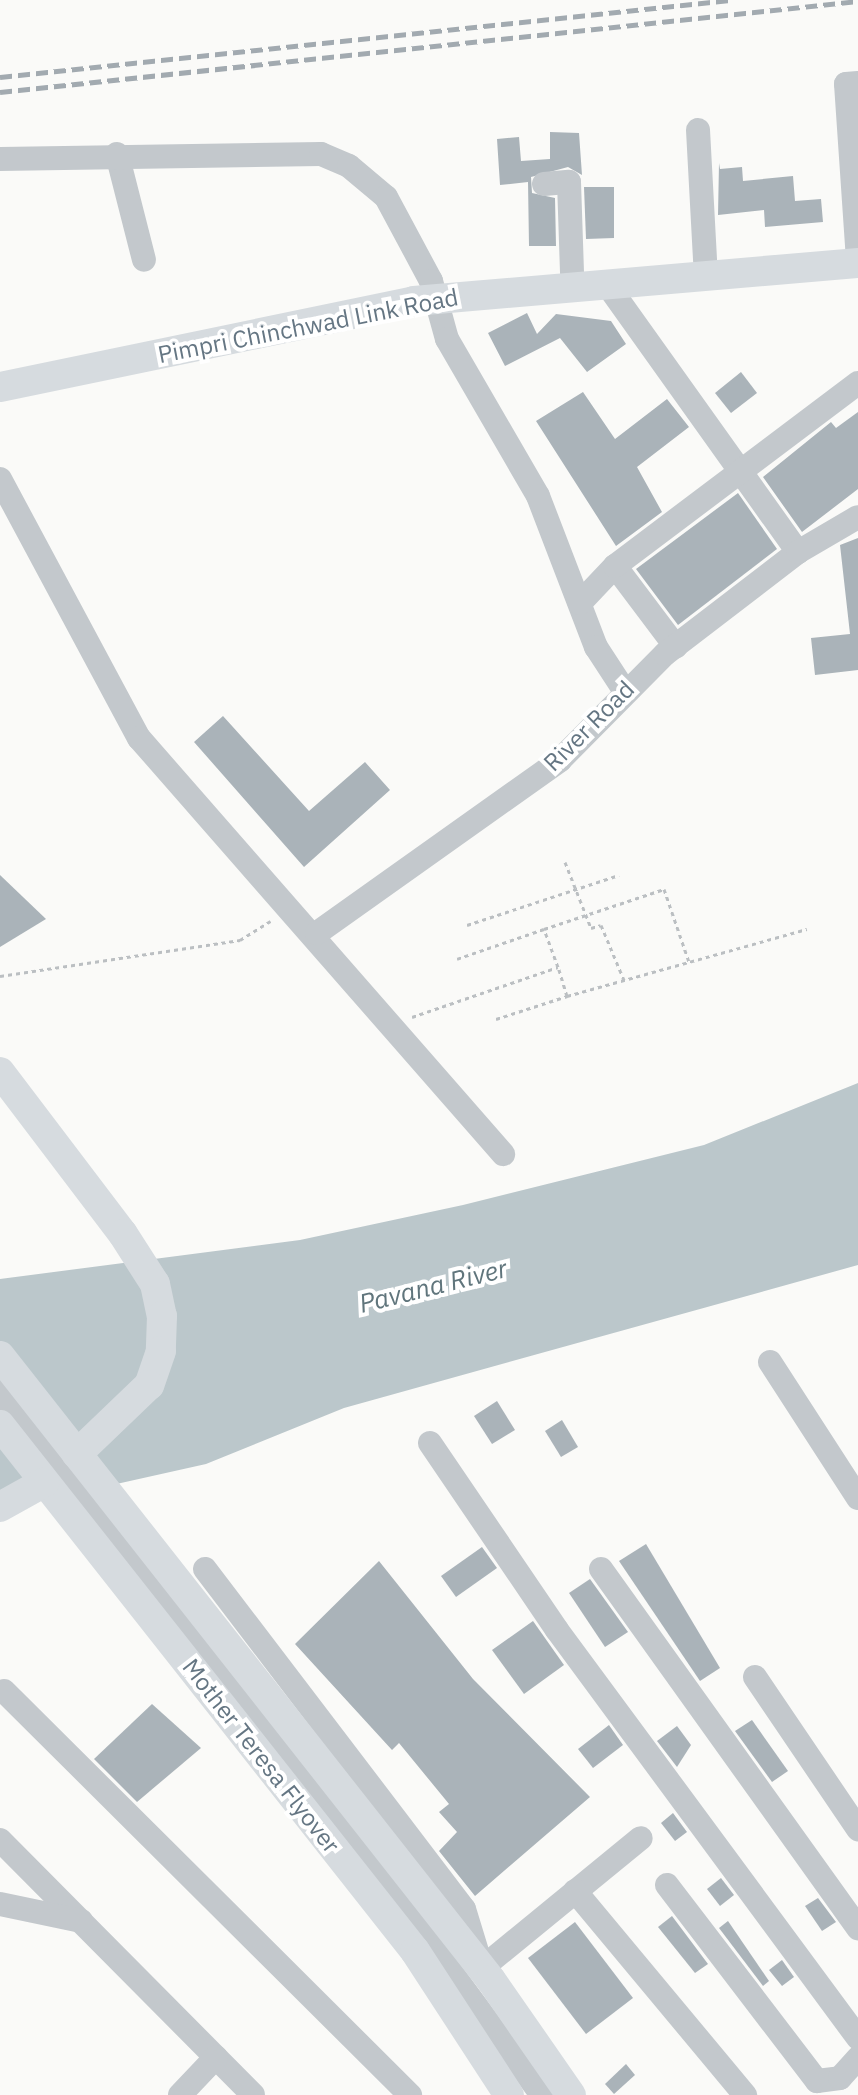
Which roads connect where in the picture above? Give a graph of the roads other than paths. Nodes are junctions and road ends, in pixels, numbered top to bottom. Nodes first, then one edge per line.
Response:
1 (858, 83) edge
2 (698, 130) dead end
3 (117, 154) junction
4 (0, 159) edge
5 (544, 184) dead end
6 (858, 253) edge
7 (144, 260) dead end
8 (705, 261) junction
9 (572, 273) junction
10 (624, 282) junction
11 (432, 290) junction
12 (0, 368) edge
13 (858, 383) edge
14 (0, 387) edge
15 (740, 468) junction
16 (0, 479) edge
17 (858, 517) edge
18 (798, 552) junction
19 (615, 566) junction
20 (580, 603) junction
21 (676, 647) junction
22 (624, 690) junction
23 (317, 933) junction
24 (0, 1072) edge
25 (503, 1154) dead end
26 (0, 1356) edge
27 (770, 1362) dead end
28 (0, 1393) edge
29 (0, 1425) edge
30 (430, 1443) dead end
31 (77, 1454) junction
32 (45, 1482) junction
33 (858, 1498) edge
34 (0, 1507) edge
35 (205, 1569) dead end
36 (601, 1569) dead end
37 (755, 1677) dead end
38 (4, 1691) dead end
39 (858, 1829) edge
40 (641, 1838) dead end
41 (0, 1840) edge
42 (667, 1885) dead end
43 (575, 1891) junction
44 (0, 1904) edge
45 (81, 1921) junction
46 (858, 1928) edge
47 (432, 1941) junction
48 (482, 1968) junction
49 (858, 2038) edge
50 (216, 2057) junction
51 (858, 2058) edge
52 (846, 2086) edge
53 (180, 2095) edge
54 (253, 2095) edge
55 (410, 2095) edge
56 (509, 2095) edge
57 (542, 2095) edge
58 (571, 2095) edge
59 (745, 2095) edge

1 - 6 street
2 - 8 street
3 - 4 street
3 - 7 street
3 - 11 street
5 - 9 street
6 - 8 main road, Pimpri Chinchwad Link Road
6 - 10 main road, Pimpri Chinchwad Link Road
8 - 10 main road, Pimpri Chinchwad Link Road
9 - 10 main road, Pimpri Chinchwad Link Road
9 - 11 main road, Pimpri Chinchwad Link Road
10 - 11 main road, Pimpri Chinchwad Link Road
10 - 15 street
11 - 12 main road, Pimpri Chinchwad Link Road
11 - 14 main road, Pimpri Chinchwad Link Road
11 - 20 street
13 - 15 street
15 - 18 street
15 - 19 street
16 - 23 street
17 - 18 street, River Road
18 - 21 street, River Road
19 - 20 street
19 - 21 street
20 - 22 street
21 - 22 street, River Road
22 - 23 street, River Road
23 - 25 street
24 - 31 main road
26 - 31 main road, Mother Teresa Flyover
27 - 33 street
28 - 47 street
29 - 32 main road, Mother Teresa Flyover
30 - 49 street
31 - 47 main road, Mother Teresa Flyover
32 - 34 main road
32 - 47 main road, Mother Teresa Flyover
35 - 48 street
36 - 46 street
37 - 39 street
38 - 55 street
40 - 43 street
41 - 45 street
42 - 52 street
43 - 48 street
43 - 59 street
44 - 45 street
45 - 50 street
47 - 48 main road, Mother Teresa Flyover
47 - 56 main road, Mother Teresa Flyover
47 - 57 street
48 - 58 main road, Mother Teresa Flyover
50 - 53 street
50 - 54 street
51 - 52 street

